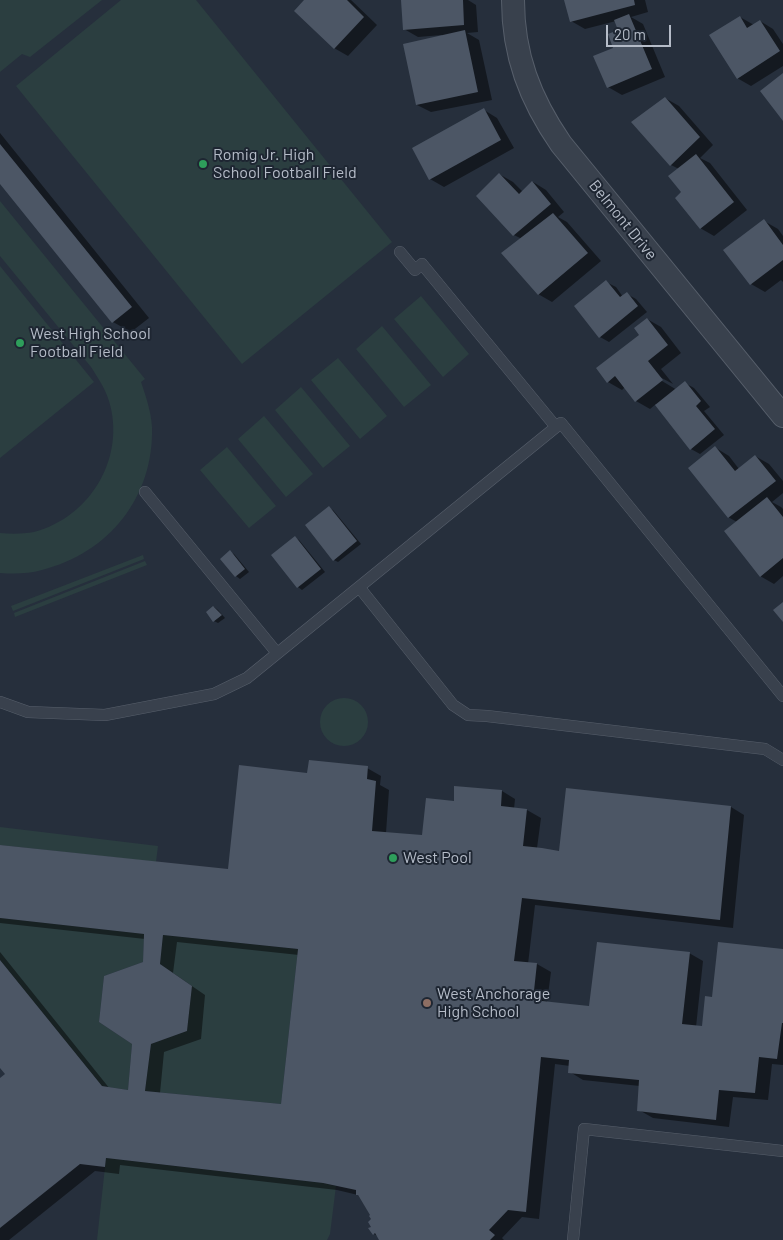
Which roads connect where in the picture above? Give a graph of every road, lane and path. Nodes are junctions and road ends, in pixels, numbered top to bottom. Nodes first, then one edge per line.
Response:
1 (513, 0) edge
2 (400, 252) dead end
3 (781, 410) edge
4 (556, 427) junction
5 (144, 492) dead end
6 (359, 587) junction
7 (277, 653) junction
8 (783, 696) edge
9 (0, 702) edge
10 (783, 760) edge
11 (783, 1151) edge
12 (573, 1240) edge

1 - 3 street, Belmont Drive
2 - 4 lane
4 - 6 lane
4 - 8 lane
5 - 7 lane
6 - 7 lane
6 - 10 lane
7 - 9 lane
11 - 12 lane

